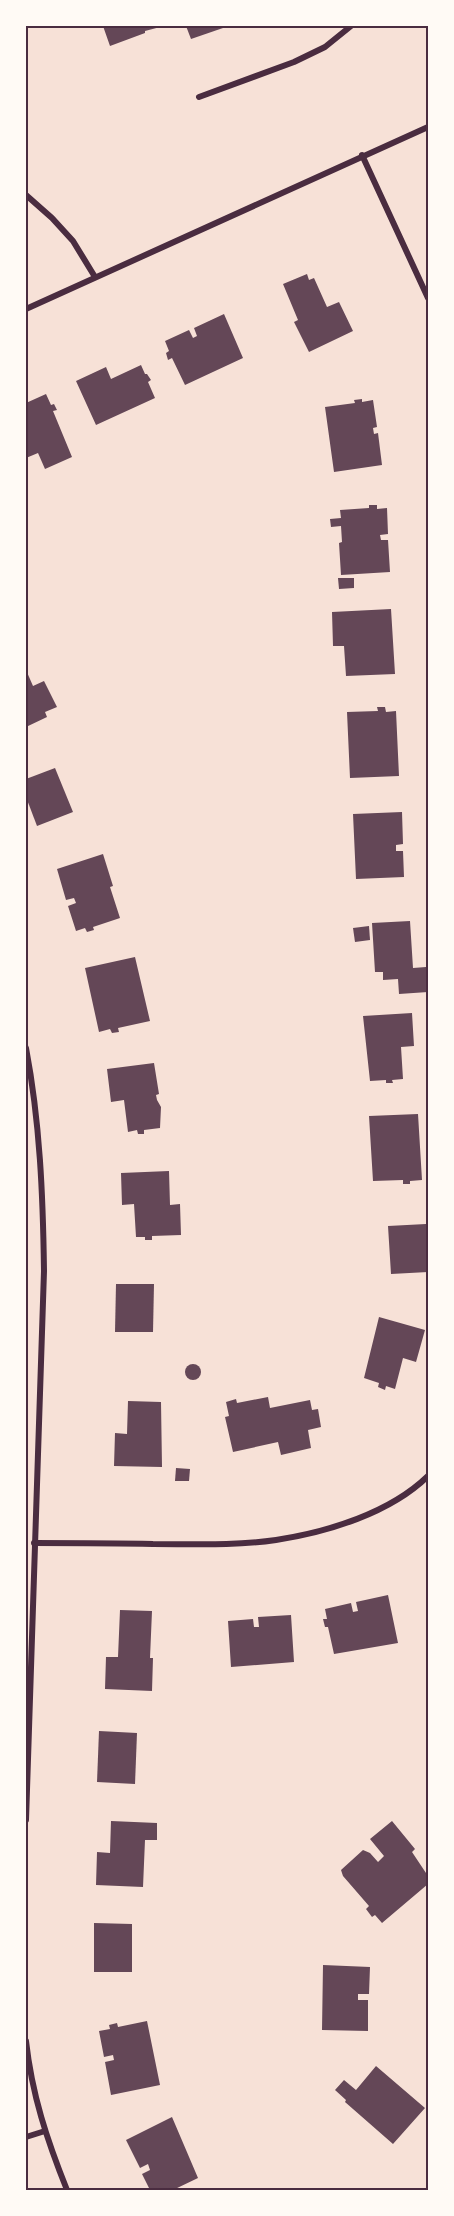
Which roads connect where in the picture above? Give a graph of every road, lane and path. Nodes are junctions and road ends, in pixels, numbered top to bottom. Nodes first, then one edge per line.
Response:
1 (351, 26) edge
2 (199, 98) dead end
3 (429, 127) edge
4 (362, 155) junction
5 (26, 195) edge
6 (95, 277) junction
7 (429, 298) edge
8 (26, 309) edge
9 (26, 1047) edge
10 (429, 1476) edge
11 (34, 1543) junction
12 (27, 1734) edge
13 (26, 1820) edge
14 (26, 2041) edge
15 (45, 2131) junction
16 (26, 2137) edge
17 (67, 2190) edge

1 - 2 street
3 - 4 street
4 - 6 street
4 - 7 street
5 - 6 street
6 - 8 street
9 - 11 street
10 - 11 street
11 - 12 street
12 - 13 street
14 - 15 street
15 - 16 street
15 - 17 street

